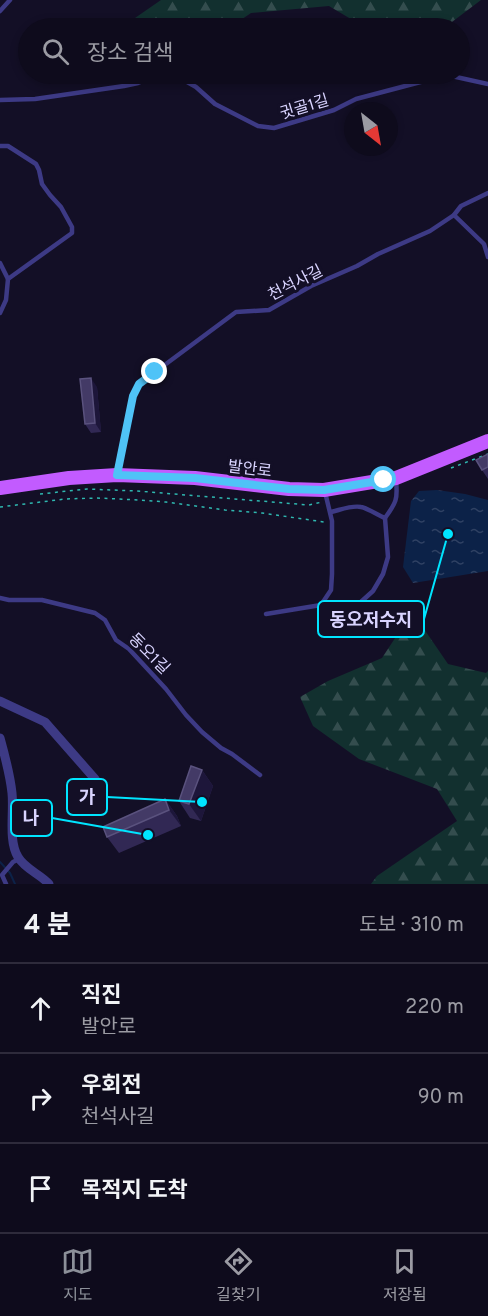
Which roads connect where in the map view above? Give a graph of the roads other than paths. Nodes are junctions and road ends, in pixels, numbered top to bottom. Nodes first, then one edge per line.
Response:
1 (10, 0) edge
2 (0, 11) edge
3 (470, 80) edge
4 (133, 84) edge
5 (191, 84) edge
6 (413, 84) edge
7 (488, 84) edge
8 (0, 100) edge
9 (0, 146) edge
10 (487, 191) edge
11 (454, 215) junction
12 (488, 257) edge
13 (0, 263) edge
14 (8, 279) junction
15 (0, 313) edge
16 (488, 441) edge
17 (117, 475) junction
18 (396, 478) junction
19 (0, 488) edge
20 (324, 490) junction
21 (331, 512) junction
22 (385, 518) junction
23 (0, 598) edge
24 (323, 603) junction
25 (266, 614) dead end
26 (0, 700) edge
27 (0, 738) edge
28 (260, 775) dead end
29 (101, 788) dead end
30 (20, 859) junction
31 (6, 884) edge
32 (49, 884) edge

1 - 2 lane
3 - 7 lane, 귓골1길
4 - 8 lane
5 - 6 lane, 귓골1길
9 - 14 lane
10 - 11 lane, 천석사길
11 - 12 lane
11 - 17 lane, 천석사길
13 - 14 lane
14 - 15 lane
16 - 18 main road, 발안로
17 - 19 main road, 발안로
17 - 20 main road, 발안로
18 - 20 main road, 발안로
18 - 22 lane
20 - 21 lane
21 - 22 lane
21 - 24 lane
22 - 24 lane
23 - 28 lane, 동오1길
24 - 25 lane
26 - 29 street
27 - 30 street
30 - 31 lane
30 - 32 street

